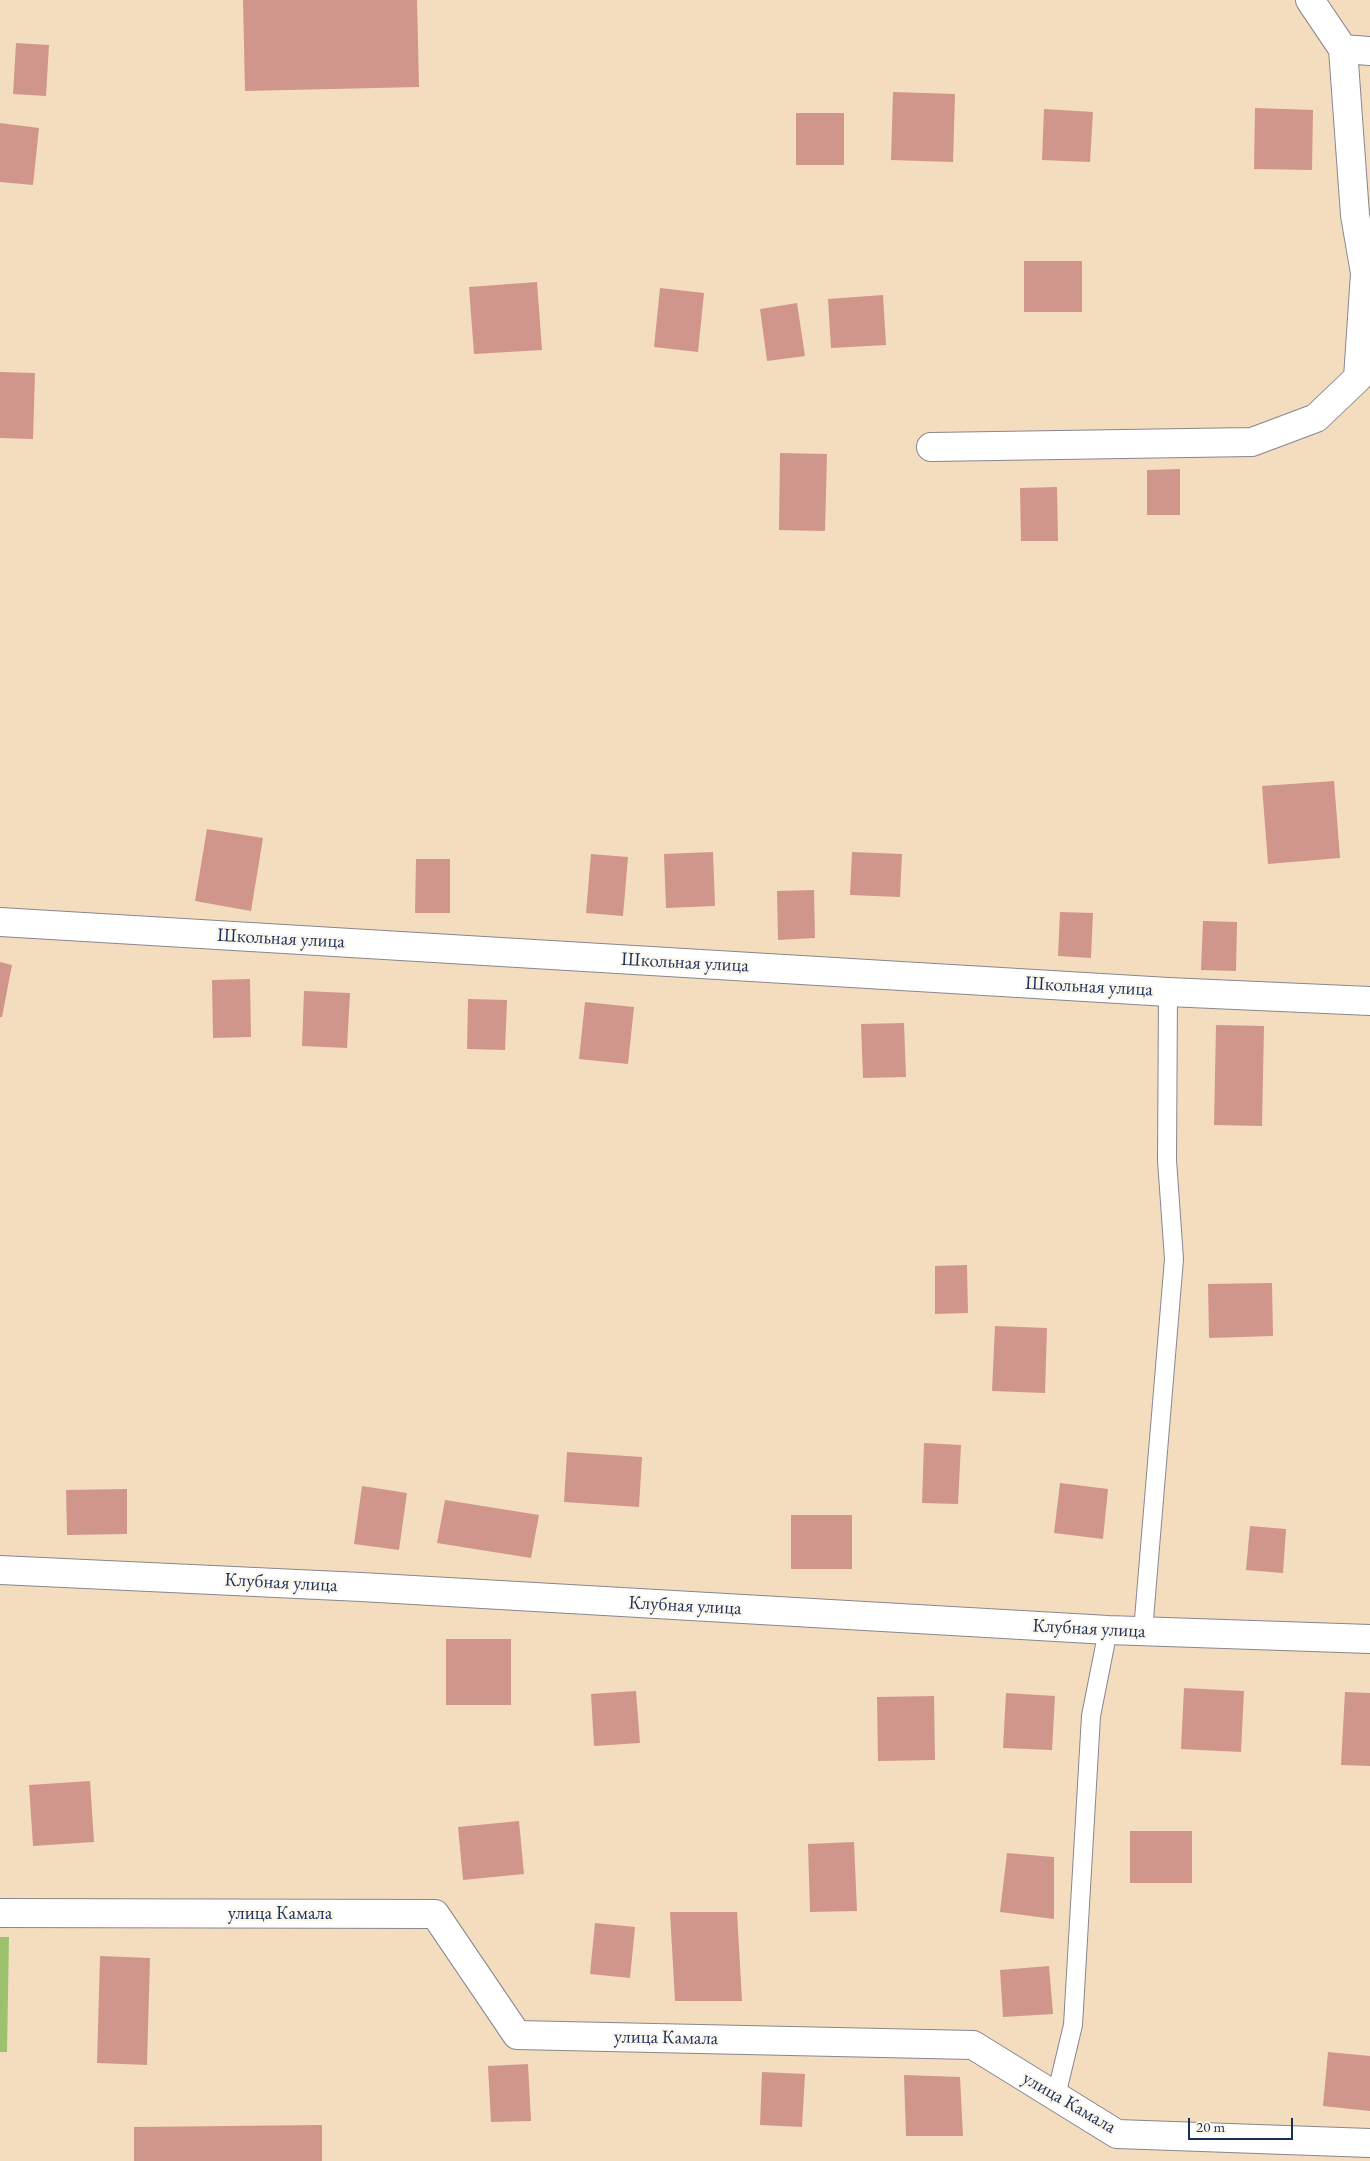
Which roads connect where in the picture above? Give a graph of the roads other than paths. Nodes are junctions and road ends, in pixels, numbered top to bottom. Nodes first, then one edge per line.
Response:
1 (1310, 0) edge
2 (1343, 49) junction
3 (1370, 51) edge
4 (1368, 273) edge
5 (931, 447) dead end
6 (0, 922) edge
7 (1168, 992) junction
8 (1370, 1001) edge
9 (0, 1570) edge
10 (1108, 1630) junction
11 (1143, 1632) junction
12 (1370, 1638) edge
13 (0, 1913) edge
14 (1056, 2096) junction
15 (1370, 2143) edge

1 - 2 street
2 - 3 street
2 - 4 street
4 - 5 street
6 - 7 street, Школьная улица
7 - 8 street, Школьная улица
7 - 11 lane
9 - 10 street, Клубная улица
10 - 11 street, Клубная улица
10 - 14 lane
11 - 12 street, Клубная улица
13 - 14 street, улица Камала
14 - 15 street, улица Камала

